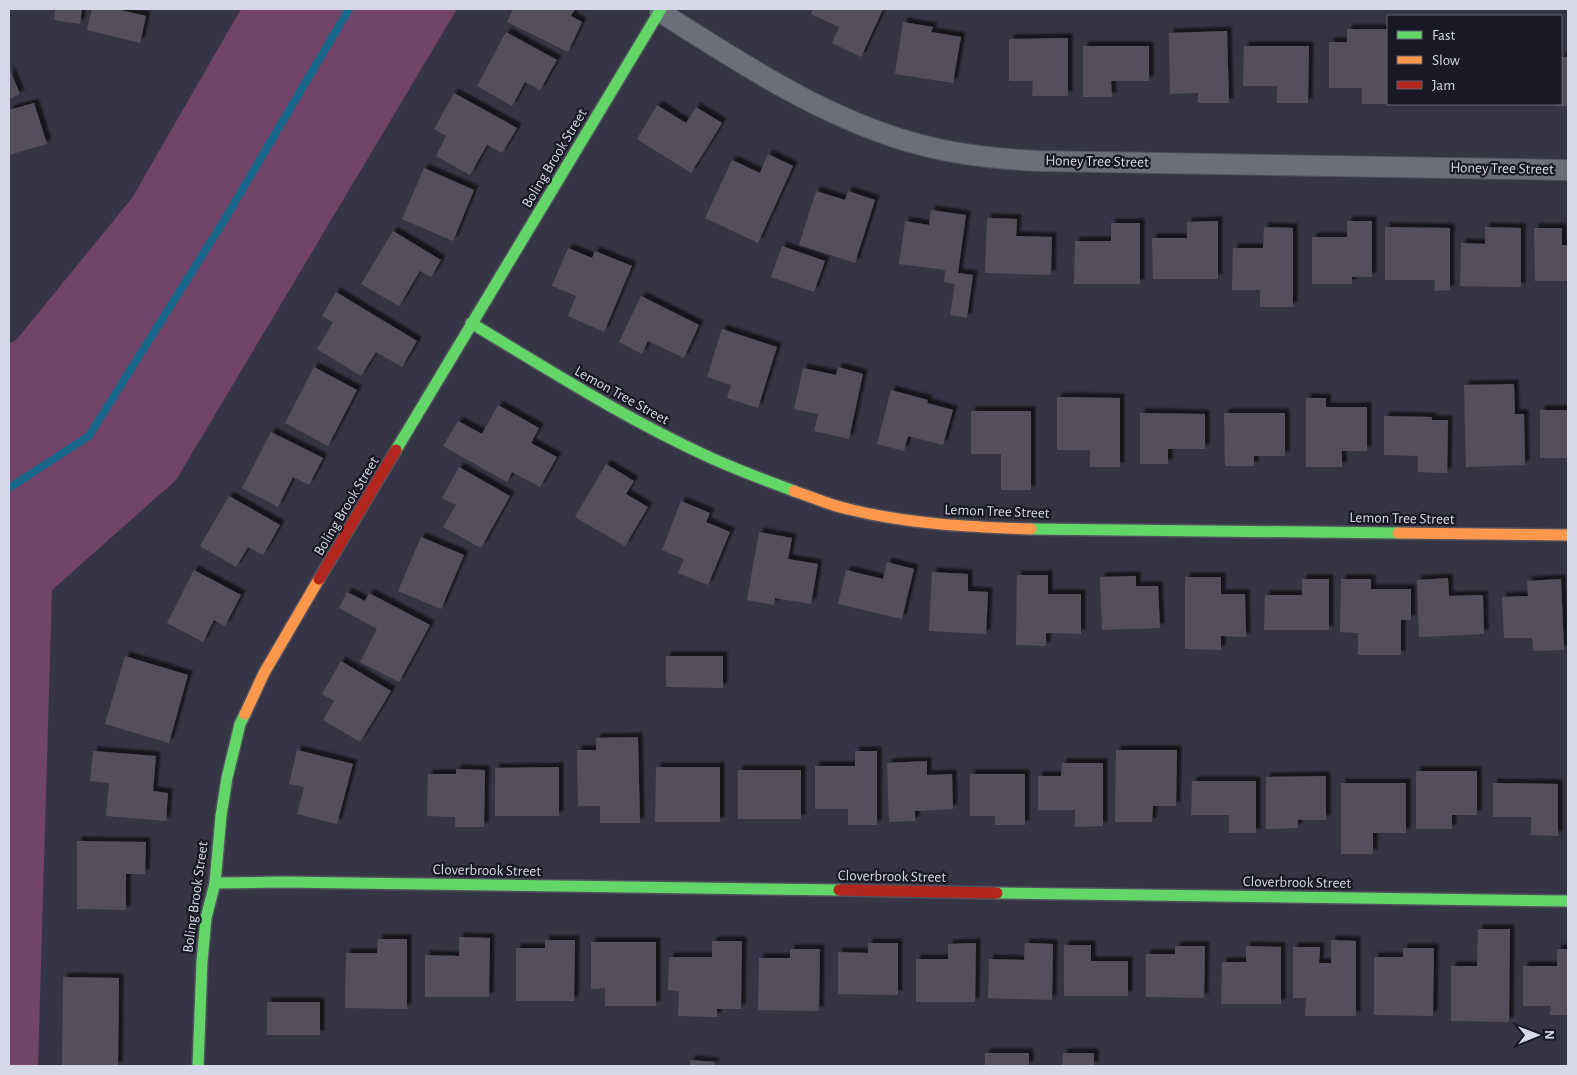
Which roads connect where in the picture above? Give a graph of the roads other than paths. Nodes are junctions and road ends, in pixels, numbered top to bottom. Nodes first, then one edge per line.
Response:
1 (661, 10) edge
2 (1568, 170) edge
3 (471, 323) junction
4 (1568, 534) edge
5 (215, 883) junction
6 (1568, 901) edge
7 (198, 1066) edge

1 - 2 street, Honey Tree Street
1 - 3 street, Boling Brook Street
3 - 4 street, Lemon Tree Street
3 - 5 street, Boling Brook Street
5 - 6 street, Cloverbrook Street
5 - 7 street, Boling Brook Street

